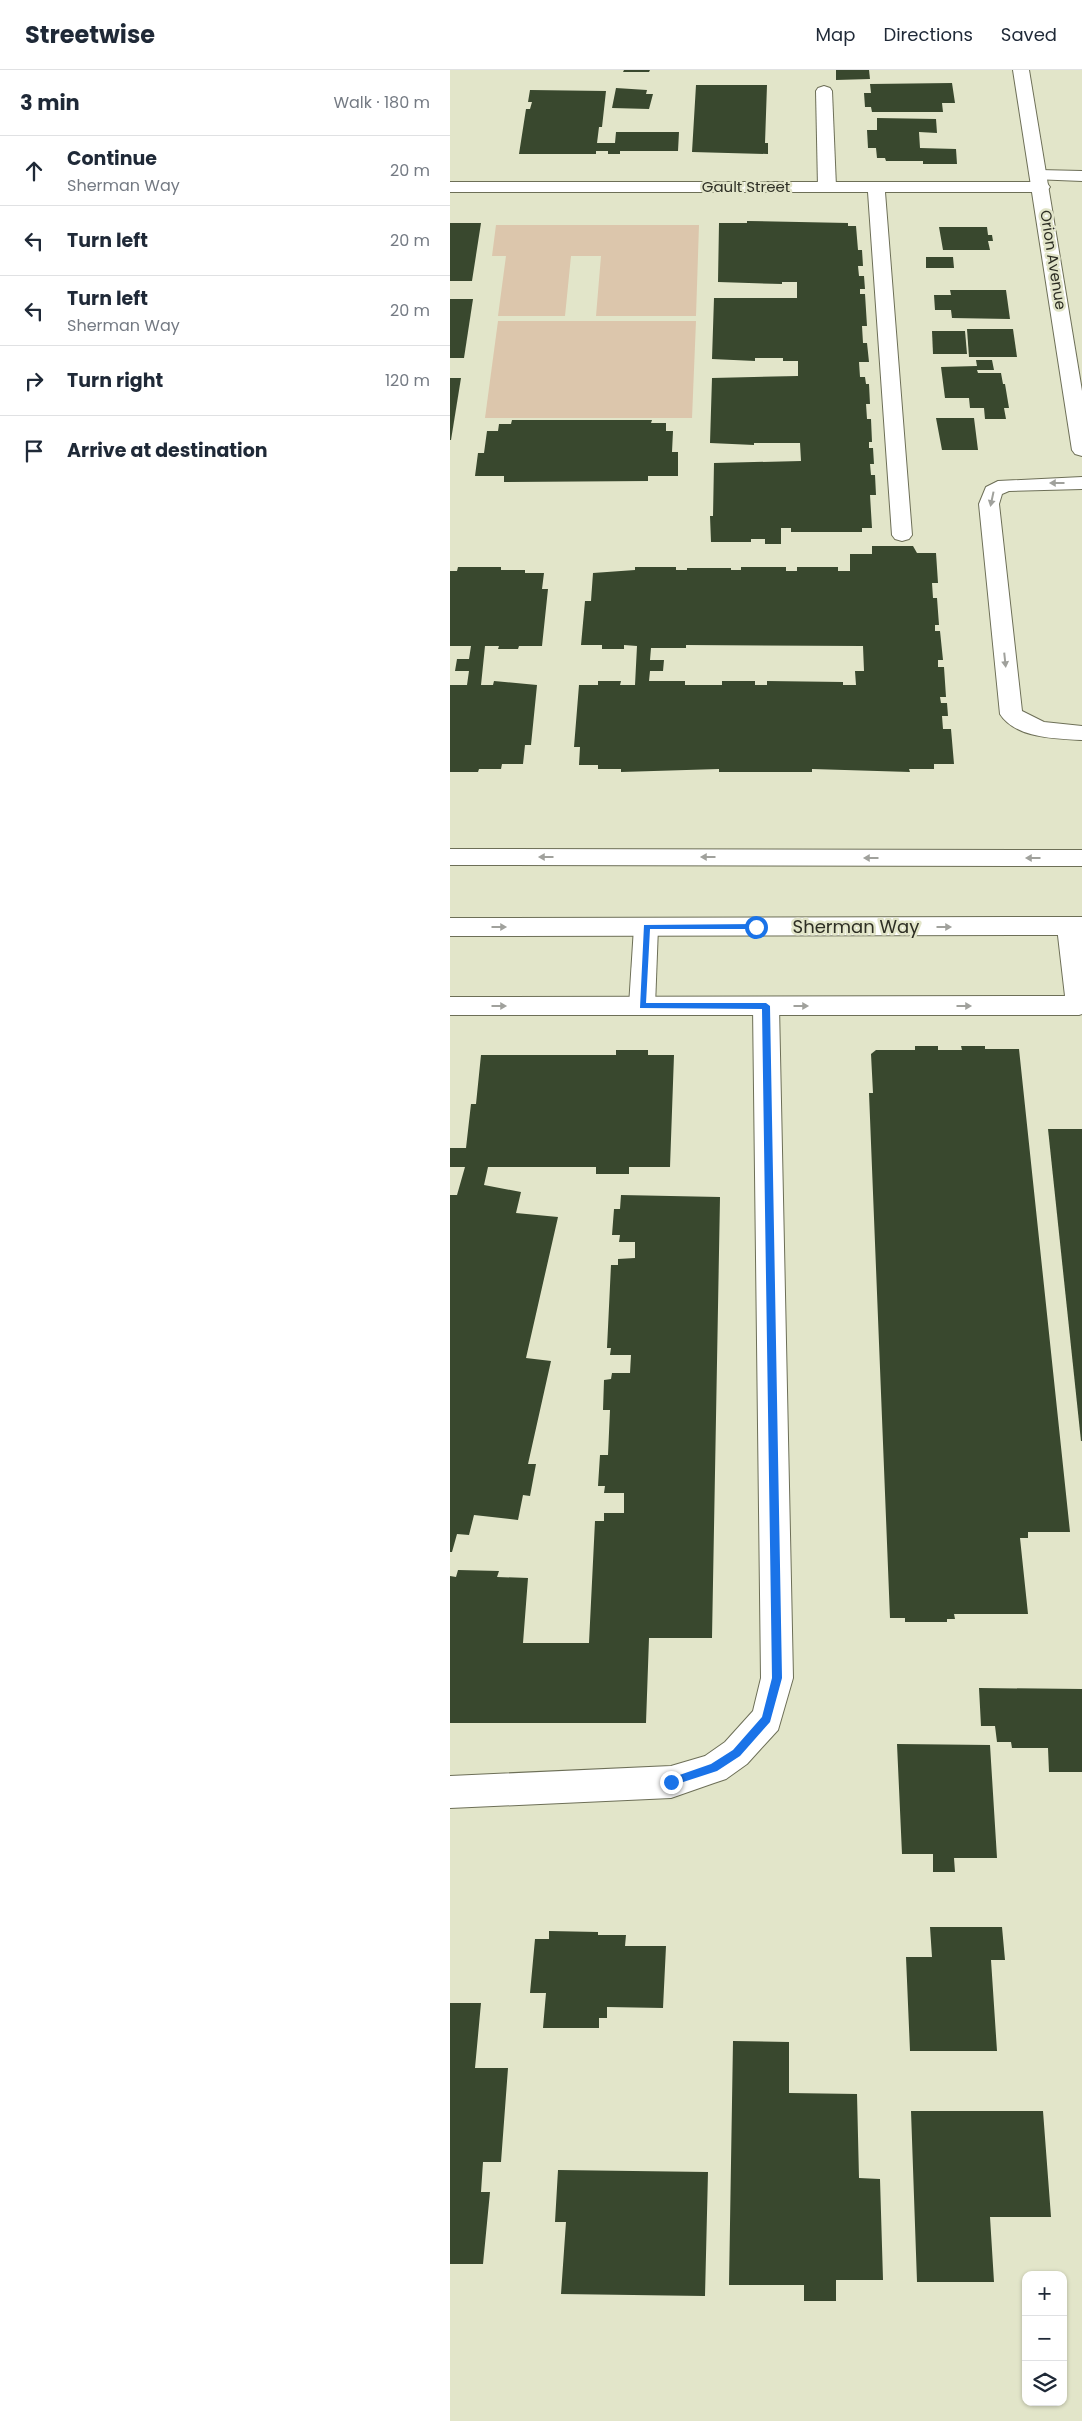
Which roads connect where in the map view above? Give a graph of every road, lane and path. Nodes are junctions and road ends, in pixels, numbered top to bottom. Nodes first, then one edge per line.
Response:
1 (1021, 70) edge
2 (824, 91) dead end
3 (1082, 176) edge
4 (1040, 181) junction
5 (450, 187) edge
6 (827, 187) junction
7 (876, 187) junction
8 (1076, 366) edge
9 (1082, 450) edge
10 (1082, 483) edge
11 (902, 535) dead end
12 (1082, 733) edge
13 (450, 857) edge
14 (1082, 858) edge
15 (450, 927) edge
16 (646, 927) junction
17 (1076, 927) edge
18 (450, 1006) edge
19 (642, 1006) junction
20 (766, 1006) junction
21 (1081, 1006) edge
22 (450, 1792) edge

1 - 4 street, Orion Avenue
2 - 6 street
3 - 4 street, Gault Street
4 - 7 street, Gault Street
4 - 8 street, Orion Avenue
5 - 6 street, Gault Street
6 - 7 street, Gault Street
7 - 11 street
8 - 9 street, Orion Avenue
10 -> 12 street
14 -> 13 street
15 -> 16 street, Sherman Way
16 -> 17 street, Sherman Way
16 - 19 street
17 - 21 street
18 -> 19 street
19 - 20 street
20 -> 21 street
20 - 22 street

